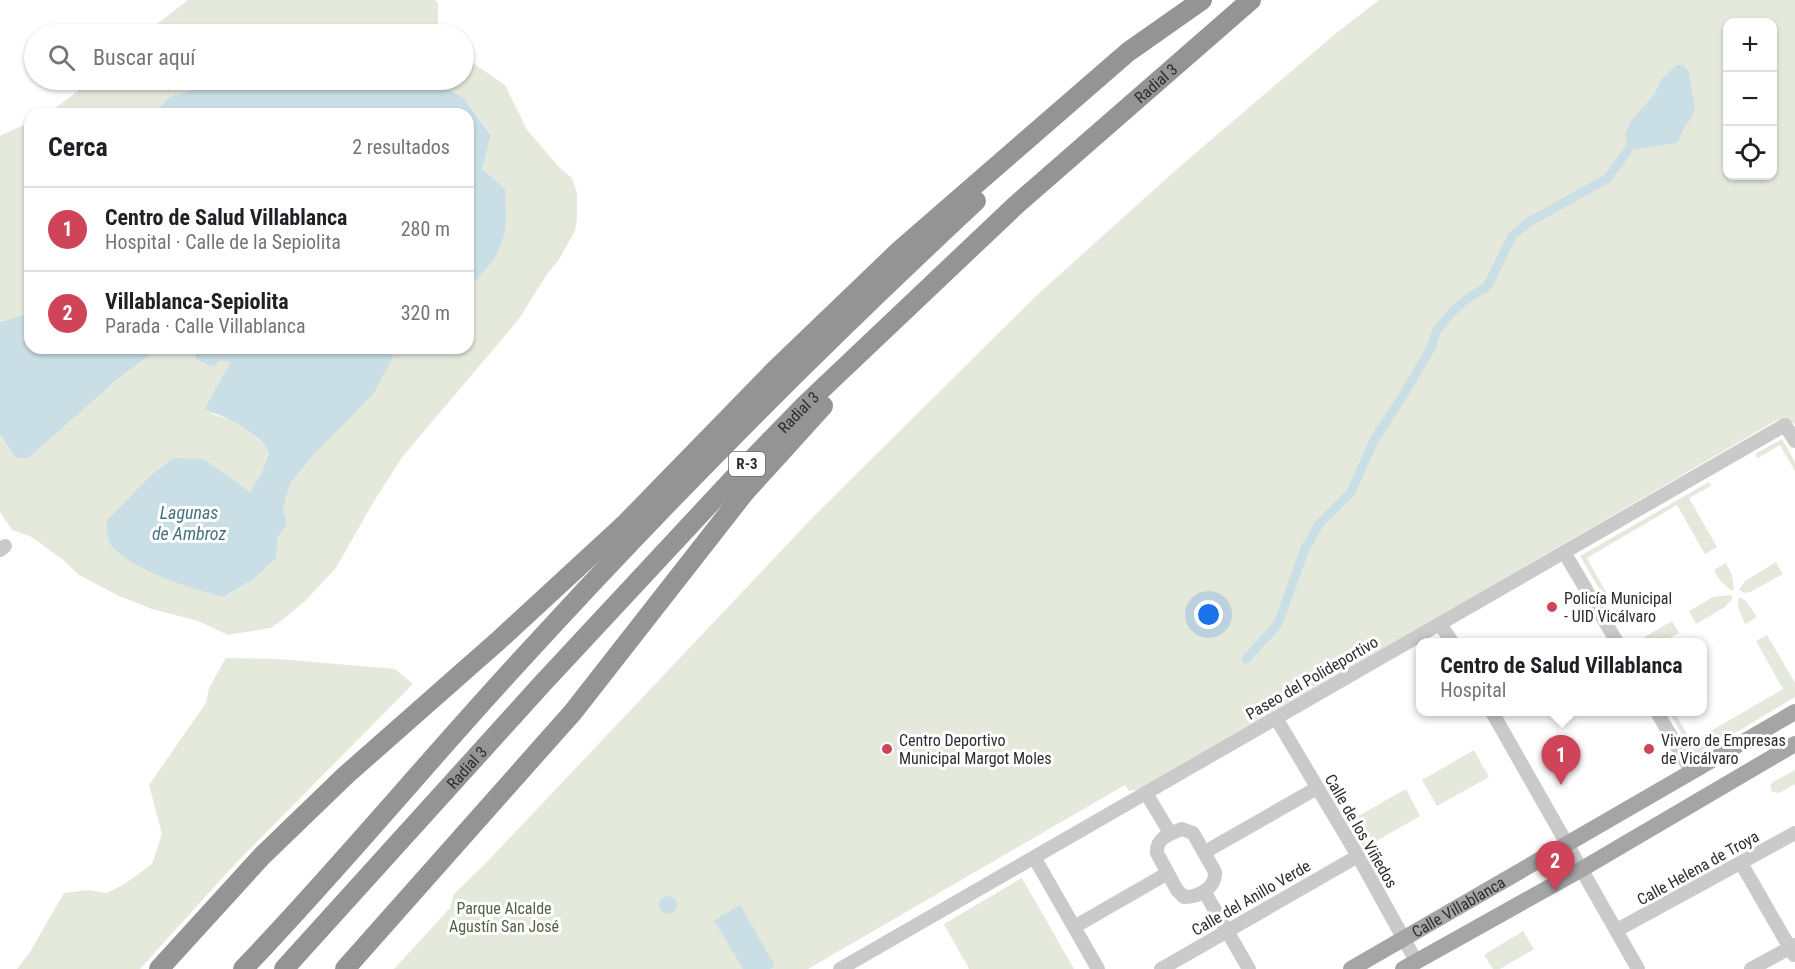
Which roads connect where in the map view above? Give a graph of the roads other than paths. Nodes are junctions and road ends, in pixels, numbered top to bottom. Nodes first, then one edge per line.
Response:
1 (1202, 0) edge
2 (1251, 0) edge
3 (1103, 129) junction
4 (1795, 441) edge
5 (1564, 552) junction
6 (1440, 624) junction
7 (1449, 638) edge
8 (1615, 638) edge
9 (1795, 712) edge
10 (1495, 716) edge
11 (1660, 716) edge
12 (1276, 718) junction
13 (1795, 744) edge
14 (1691, 771) junction
15 (1317, 788) junction
16 (1146, 793) junction
17 (1170, 833) junction
18 (1795, 833) edge
19 (1567, 843) junction
20 (1206, 852) junction
21 (1358, 856) junction
22 (1034, 857) junction
23 (1741, 863) junction
24 (1582, 869) junction
25 (1168, 873) junction
26 (1204, 891) junction
27 (1074, 927) junction
28 (1617, 930) junction
29 (1227, 931) junction
30 (1403, 939) junction
31 (1794, 950) edge
32 (1409, 965) edge
33 (159, 969) edge
34 (243, 969) edge
35 (284, 969) edge
36 (345, 969) edge
37 (840, 969) edge
38 (1098, 969) edge
39 (1161, 969) edge
40 (1249, 969) edge
41 (1351, 969) edge
42 (1638, 969) edge
43 (1751, 969) edge
44 (1769, 969) edge

1 - 33 highway
1 - 34 highway, Radial 3 / R-3
2 - 3 highway, Radial 3 / R-3
3 - 35 highway, Radial 3 / R-3
3 - 36 highway
4 - 5 street, Paseo del Polideportivo
5 - 6 street, Paseo del Polideportivo
5 - 8 street
6 - 7 street
6 - 12 street, Paseo del Polideportivo
9 - 14 main road, Calle Villablanca
10 - 19 street
11 - 14 street
12 - 15 street, Calle de los Viñedos
12 - 16 street, Paseo del Polideportivo
13 - 24 main road, Calle Villablanca
14 - 19 main road, Calle Villablanca
15 - 20 street
15 - 21 street, Calle de los Viñedos
16 - 17 street
16 - 22 street, Paseo del Polideportivo
17 - 20 street
17 - 25 street
18 - 23 street, Calle Helena de Troya
19 - 24 street
19 - 30 main road, Calle Villablanca
20 - 26 street
21 - 29 street, Calle del Anillo Verde
21 - 30 street, Calle de los Viñedos
22 - 27 street
22 - 37 street, Paseo del Polideportivo
23 - 28 street, Calle Helena de Troya
23 - 31 street
24 - 28 street
24 - 32 main road, Calle Villablanca
25 - 26 street
25 - 27 street
26 - 29 street
27 - 38 street
28 - 42 street
29 - 39 street, Calle del Anillo Verde
29 - 40 street
30 - 32 street, Calle de los Viñedos
30 - 41 main road, Calle Villablanca
31 - 43 street
31 - 44 street

